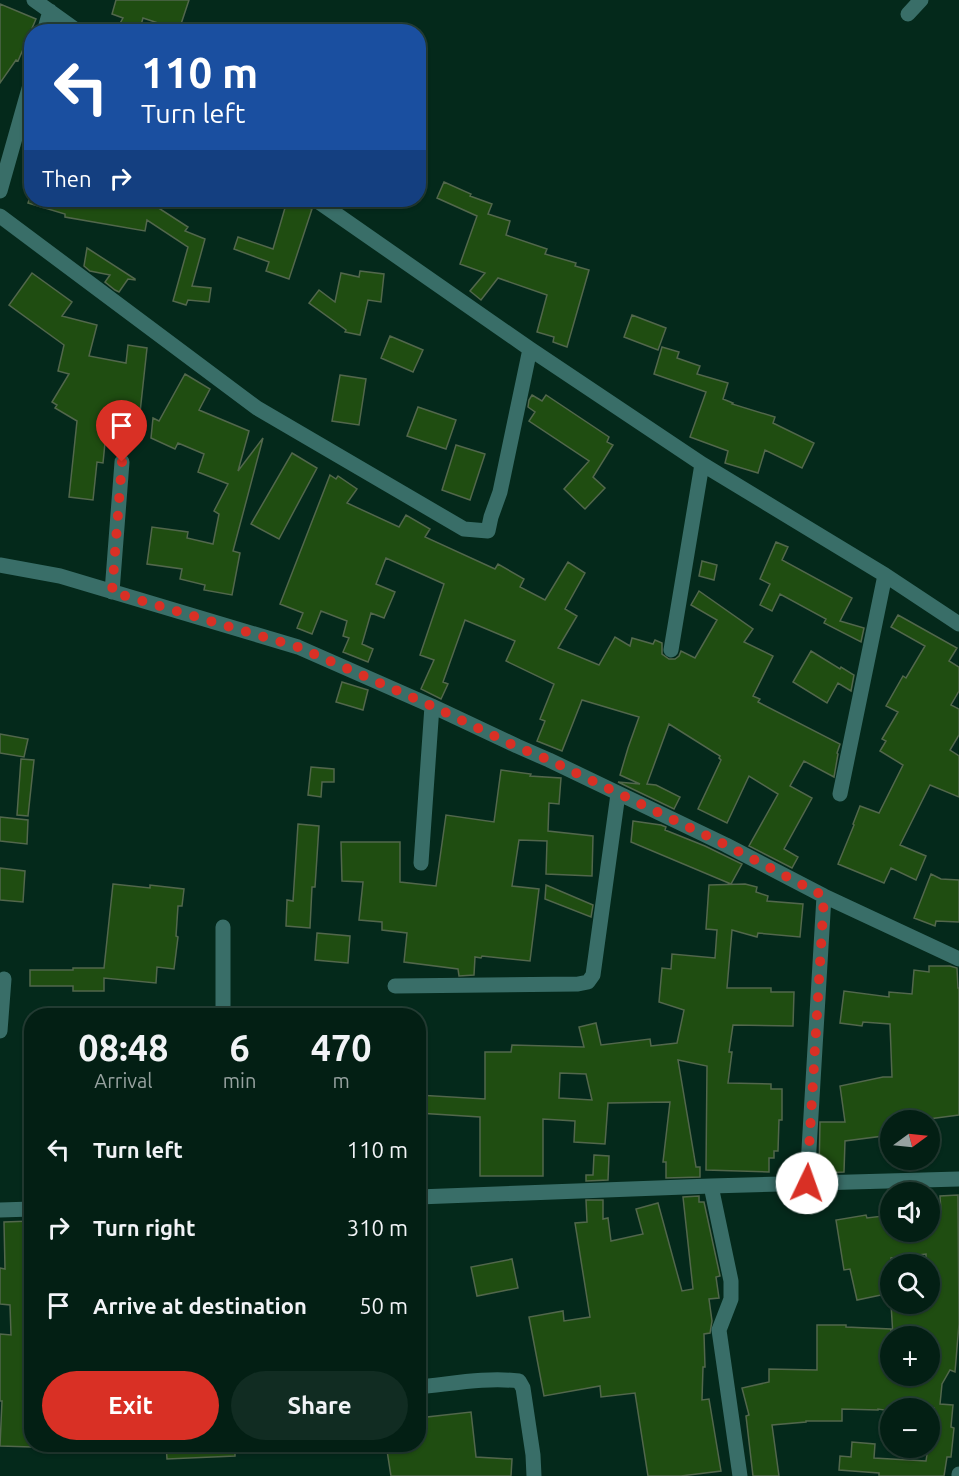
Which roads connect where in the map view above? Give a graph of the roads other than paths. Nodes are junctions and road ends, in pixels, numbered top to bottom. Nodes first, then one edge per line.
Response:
1 (34, 0) edge
2 (921, 0) edge
3 (50, 11) junction
4 (908, 14) dead end
5 (46, 24) edge
6 (68, 24) edge
7 (24, 106) edge
8 (0, 191) edge
9 (326, 207) edge
10 (0, 216) edge
11 (530, 349) junction
12 (122, 462) dead end
13 (702, 464) junction
14 (0, 566) edge
15 (885, 575) junction
16 (112, 592) junction
17 (959, 624) edge
18 (671, 650) dead end
19 (432, 706) junction
20 (618, 794) junction
21 (840, 794) dead end
22 (421, 863) dead end
23 (824, 896) junction
24 (223, 927) dead end
25 (959, 959) edge
26 (4, 979) dead end
27 (396, 986) dead end
28 (224, 1008) edge
29 (0, 1031) edge
30 (959, 1179) edge
31 (807, 1183) junction
32 (711, 1186) junction
33 (426, 1197) edge
34 (24, 1209) edge
35 (0, 1210) edge
36 (426, 1386) edge
37 (534, 1476) edge
38 (740, 1476) edge

1 - 3 street
2 - 4 street
3 - 5 street
3 - 6 street
7 - 8 street
9 - 11 street
10 - 11 street
11 - 13 street
12 - 16 street
13 - 15 street
13 - 18 street
14 - 16 street
15 - 17 street
15 - 21 street
16 - 19 street
19 - 20 street
19 - 22 street
20 - 23 street
20 - 27 street
23 - 25 street
23 - 31 street
24 - 28 street
26 - 29 street
30 - 31 street
31 - 32 street
32 - 33 street
32 - 38 street
34 - 35 street
36 - 37 street

